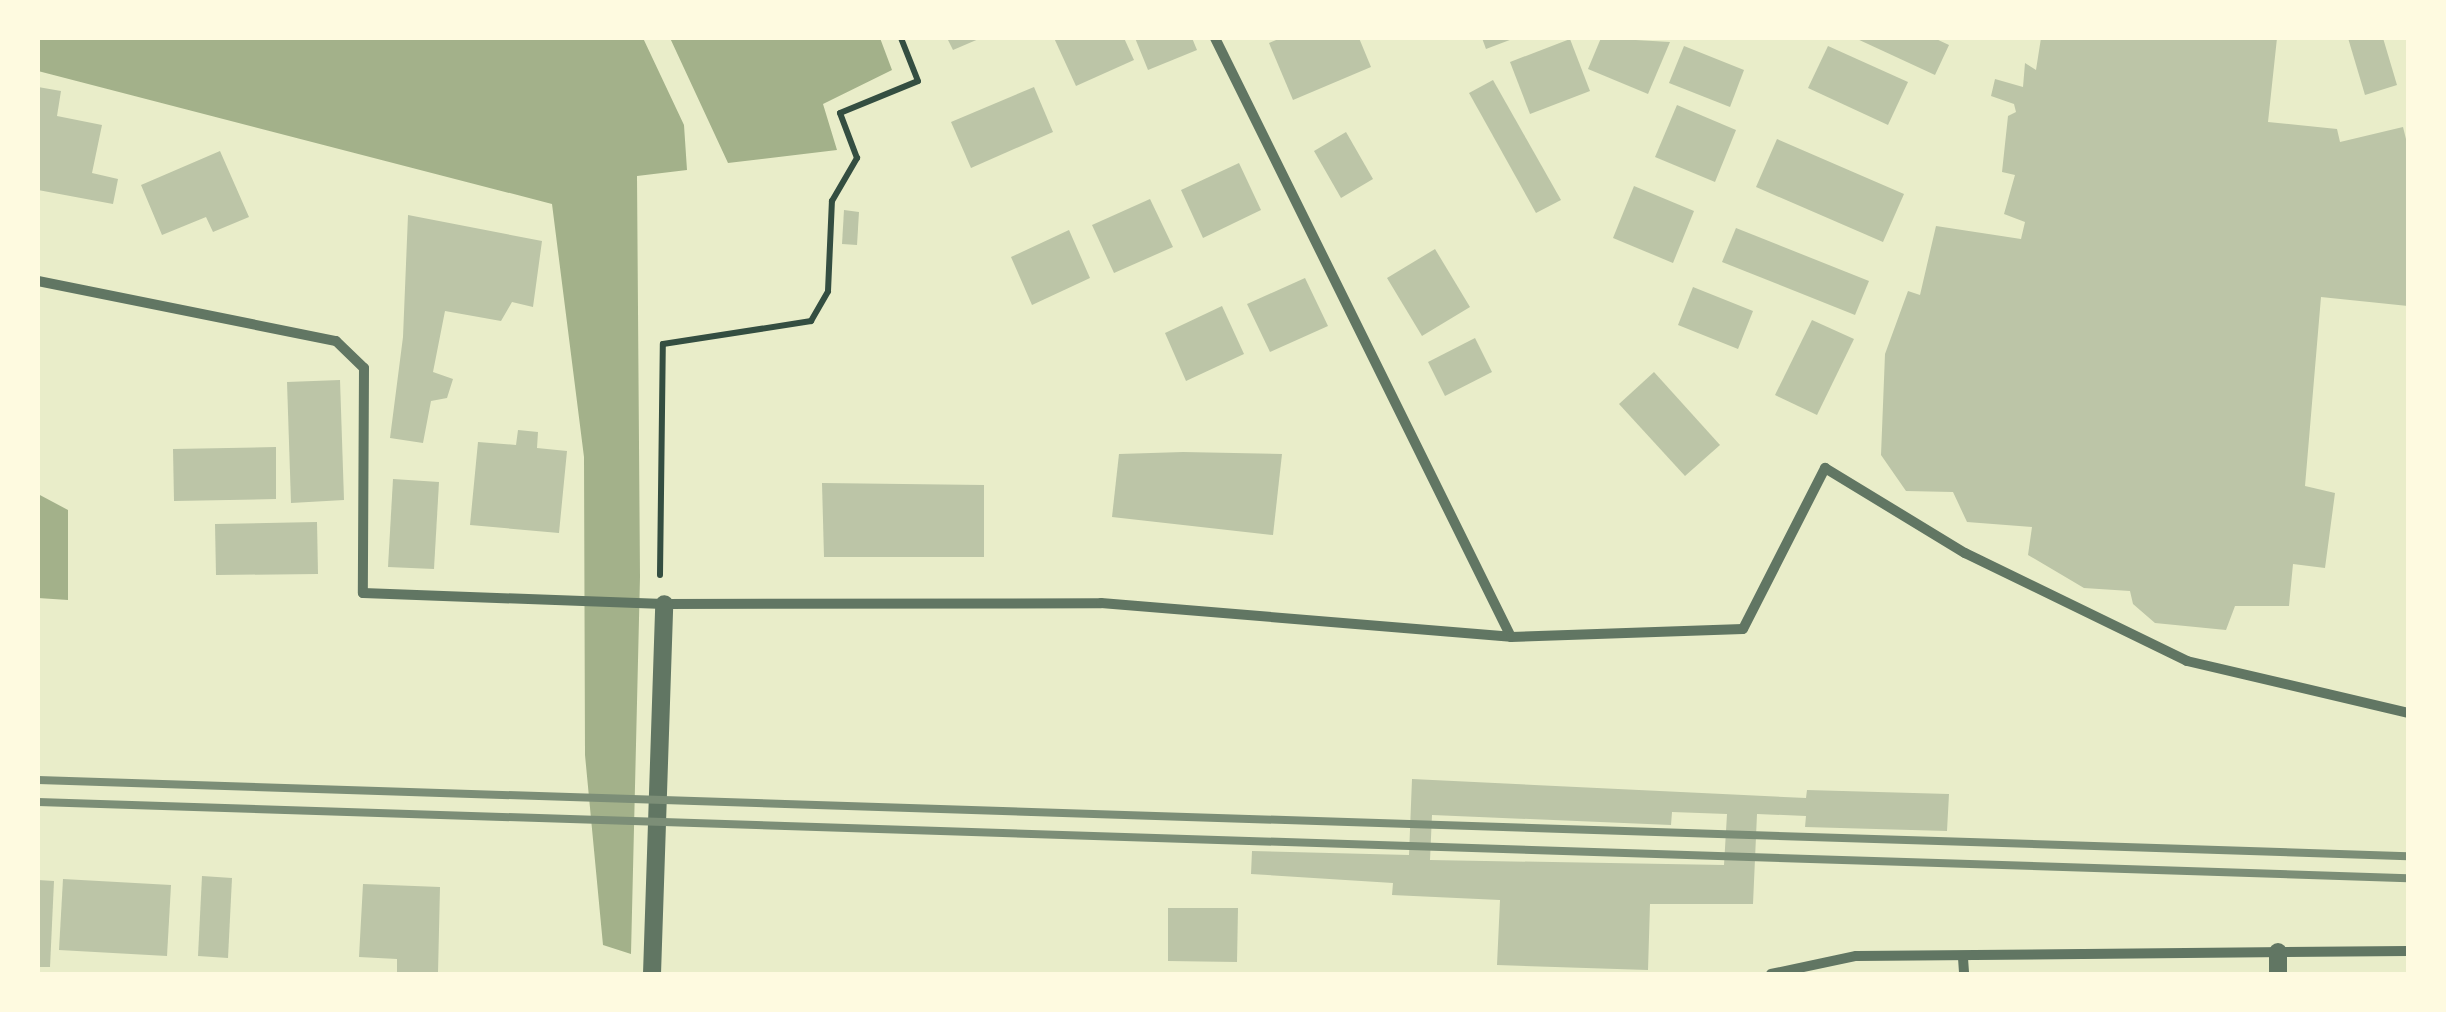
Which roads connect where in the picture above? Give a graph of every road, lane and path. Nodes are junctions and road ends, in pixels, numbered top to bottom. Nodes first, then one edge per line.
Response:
1 (901, 38) edge
2 (1215, 38) edge
3 (38, 281) edge
4 (664, 604) junction
5 (1511, 637) junction
6 (2408, 713) edge
7 (2408, 951) edge
8 (2278, 952) junction
9 (1963, 958) junction
10 (652, 974) edge
11 (1771, 974) edge
12 (1964, 974) edge
13 (2278, 974) edge

1 - 4 path
2 - 5 street
3 - 4 street
4 - 5 street
4 - 10 street
5 - 6 street
7 - 8 street
8 - 9 street
8 - 13 street
9 - 11 street
9 - 12 street

